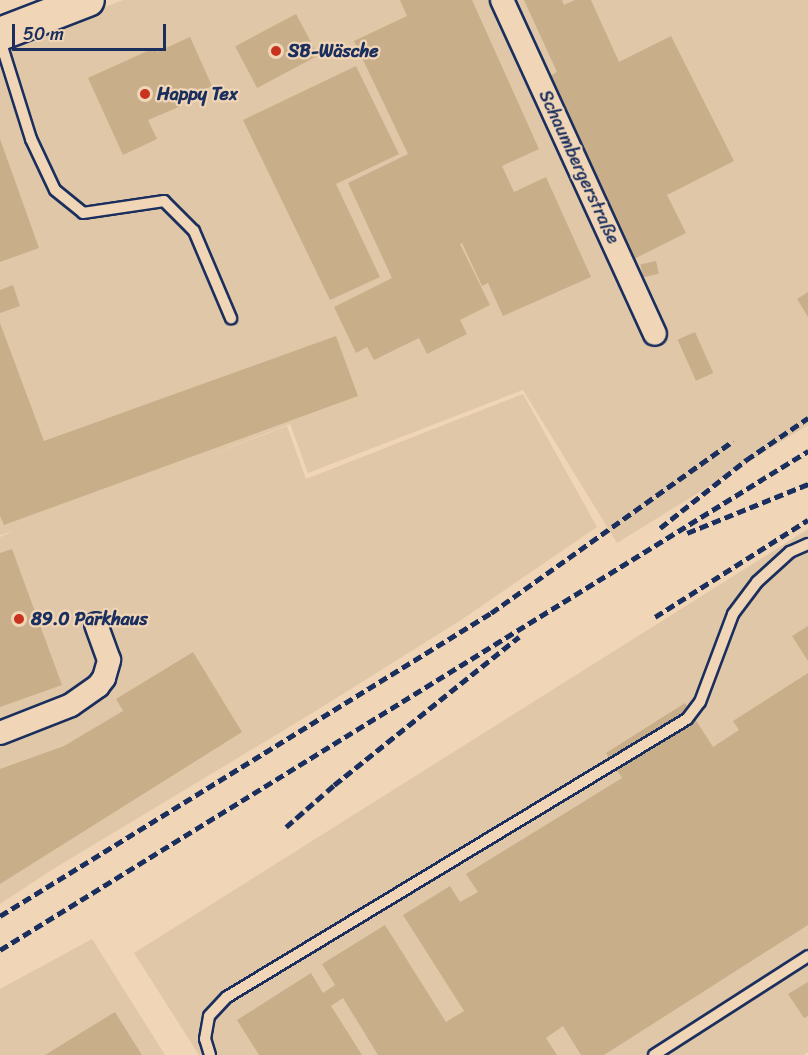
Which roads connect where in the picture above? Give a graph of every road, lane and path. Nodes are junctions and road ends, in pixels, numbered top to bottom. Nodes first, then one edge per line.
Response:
1 (88, 0) edge
2 (502, 0) edge
3 (0, 34) edge
4 (0, 40) edge
5 (231, 318) dead end
6 (655, 334) dead end
7 (808, 544) edge
8 (96, 624) dead end
9 (0, 733) edge
10 (808, 956) edge
11 (210, 1055) edge
12 (654, 1055) edge

1 - 3 main road
2 - 6 street, Schaumbergerstraße
4 - 5 lane
7 - 11 lane
8 - 9 street
10 - 12 lane

